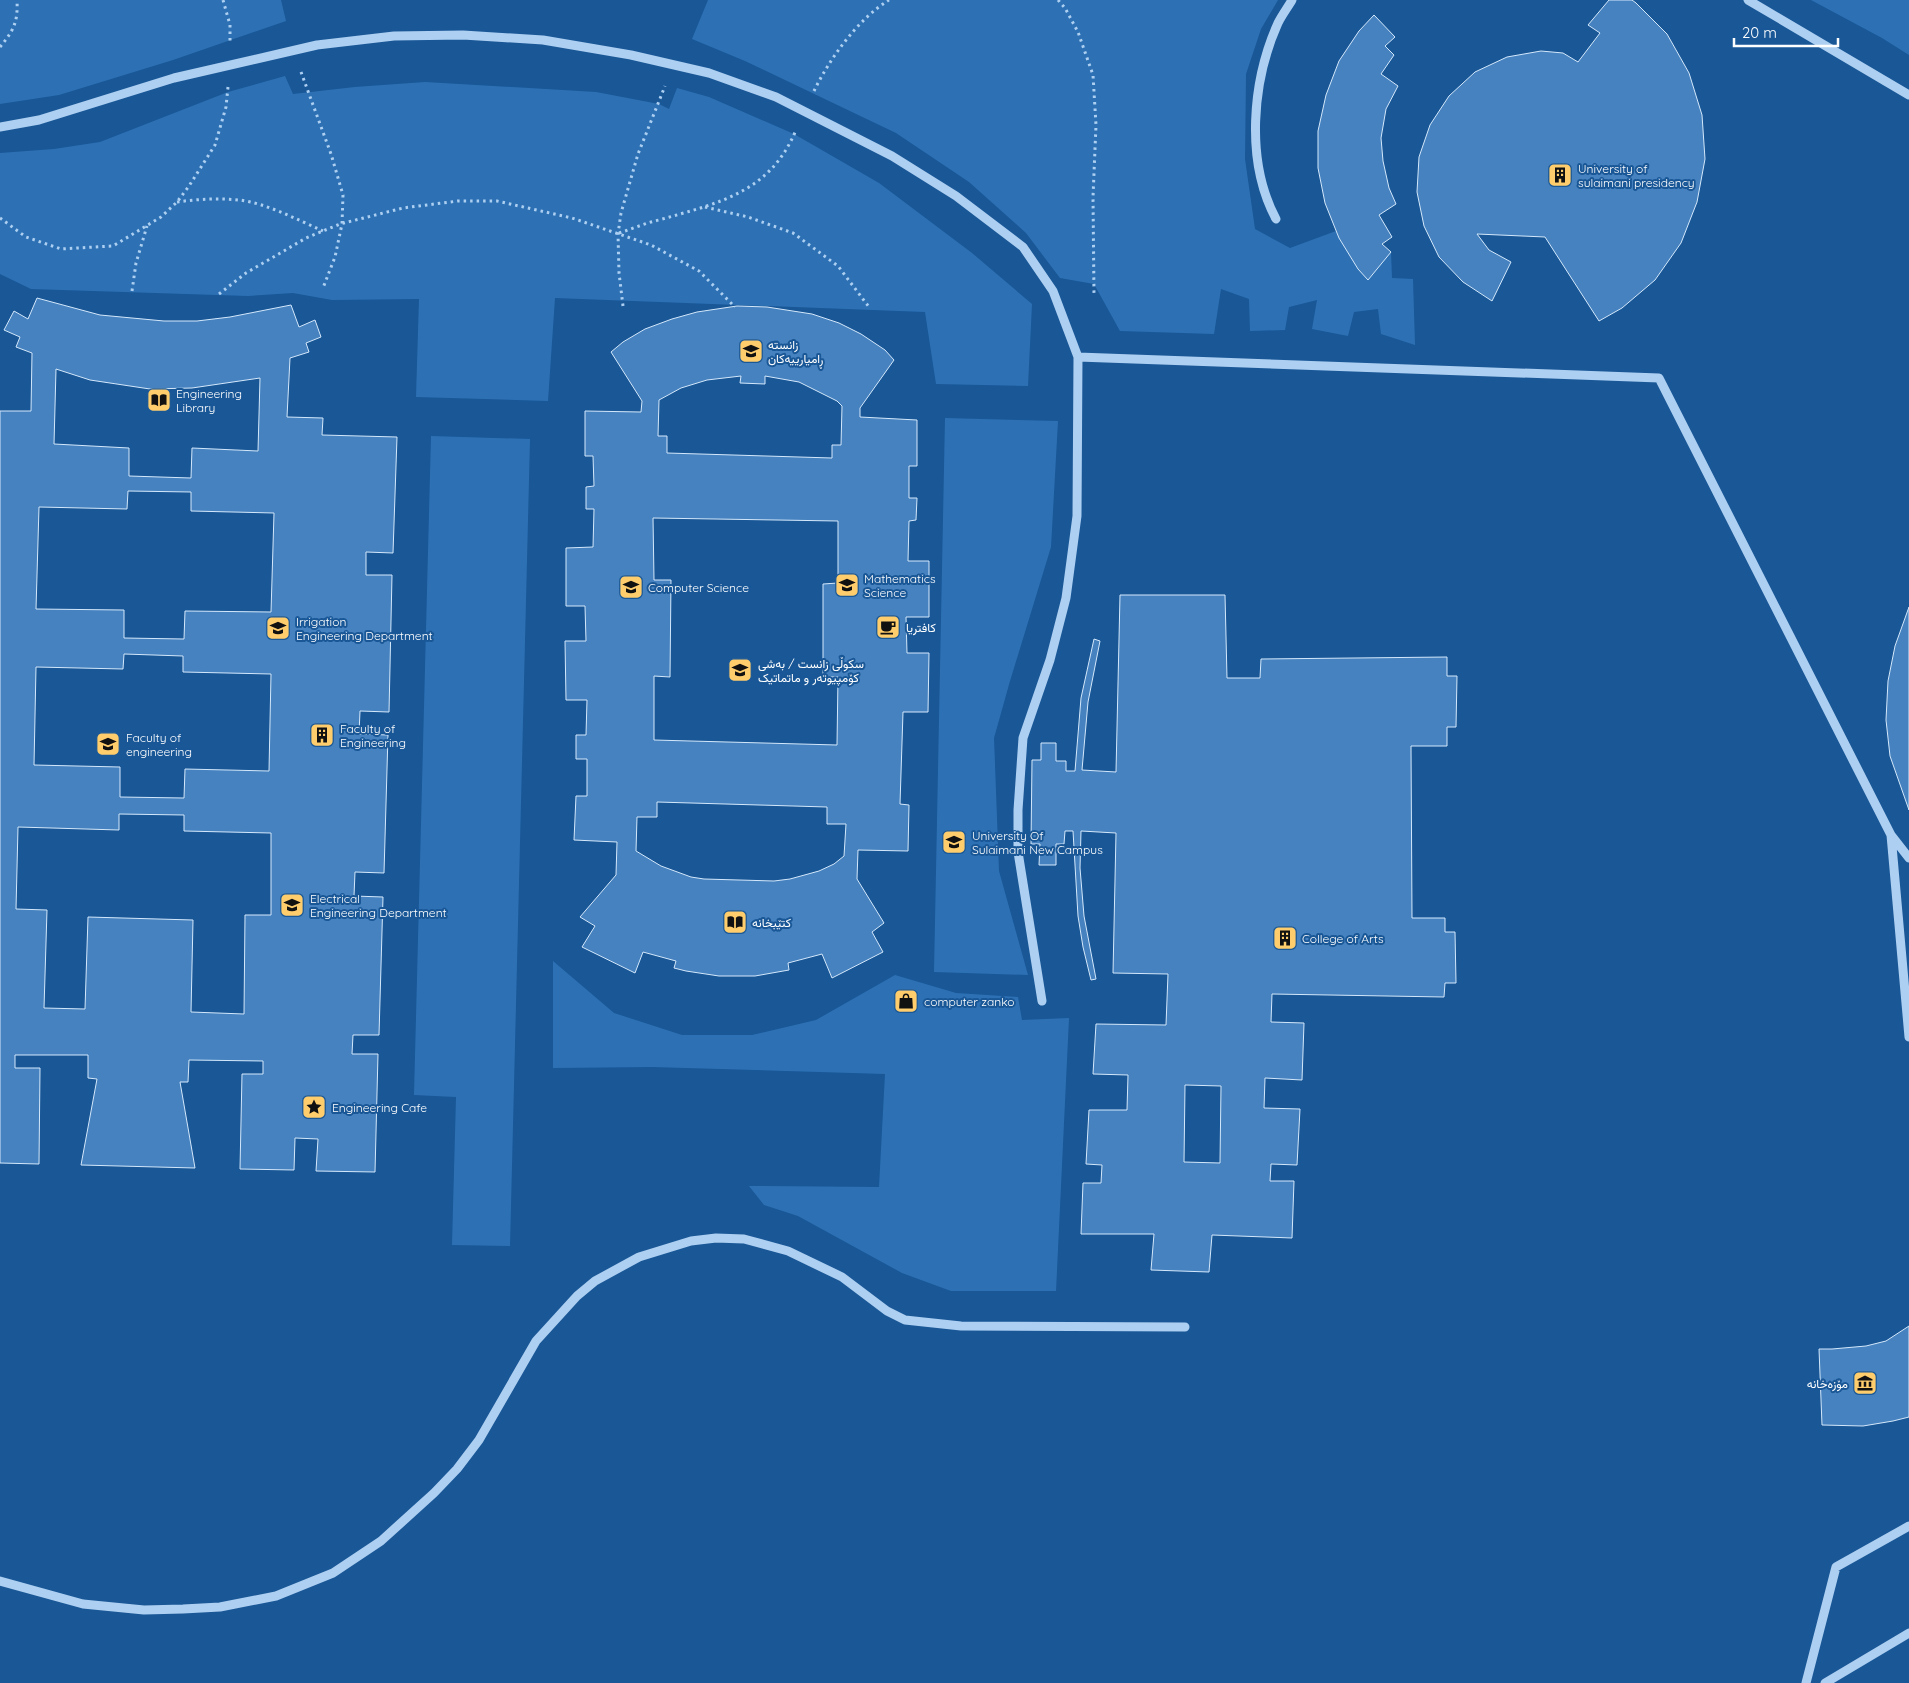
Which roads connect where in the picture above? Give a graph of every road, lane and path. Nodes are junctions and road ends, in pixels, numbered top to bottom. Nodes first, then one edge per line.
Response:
1 (17, 0) edge
2 (222, 0) edge
3 (890, 0) edge
4 (1058, 0) edge
5 (1292, 0) edge
6 (1748, 0) edge
7 (0, 48) edge
8 (293, 50) junction
9 (230, 64) junction
10 (672, 64) junction
11 (1909, 95) edge
12 (804, 111) junction
13 (0, 127) edge
14 (177, 202) junction
15 (704, 206) junction
16 (0, 218) edge
17 (1276, 219) dead end
18 (342, 224) junction
19 (147, 226) junction
20 (322, 231) junction
21 (618, 234) junction
22 (323, 288) dead end
23 (132, 291) dead end
24 (219, 294) dead end
25 (1094, 294) dead end
26 (623, 306) dead end
27 (735, 307) dead end
28 (869, 307) dead end
29 (1078, 357) junction
30 (1891, 835) junction
31 (1909, 858) edge
32 (1042, 1001) dead end
33 (1909, 1037) edge
34 (1185, 1327) dead end
35 (1909, 1526) edge
36 (0, 1580) edge
37 (1909, 1633) edge
38 (1806, 1683) edge
39 (1825, 1683) edge

1 - 7 path
2 - 9 path
3 - 12 path
4 - 25 path
5 - 17 street
6 - 11 street
8 - 9 street
8 - 10 street
8 - 18 path
9 - 13 street
9 - 14 path
10 - 12 street
10 - 21 path
12 - 15 path
12 - 29 street
14 - 19 path
14 - 20 path
15 - 21 path
15 - 28 path
16 - 19 path
18 - 20 path
18 - 21 path
18 - 22 path
19 - 23 path
20 - 24 path
21 - 26 path
21 - 27 path
29 - 30 street
29 - 32 street
30 - 31 street
30 - 33 street
34 - 36 street
35 - 38 street
37 - 39 street

